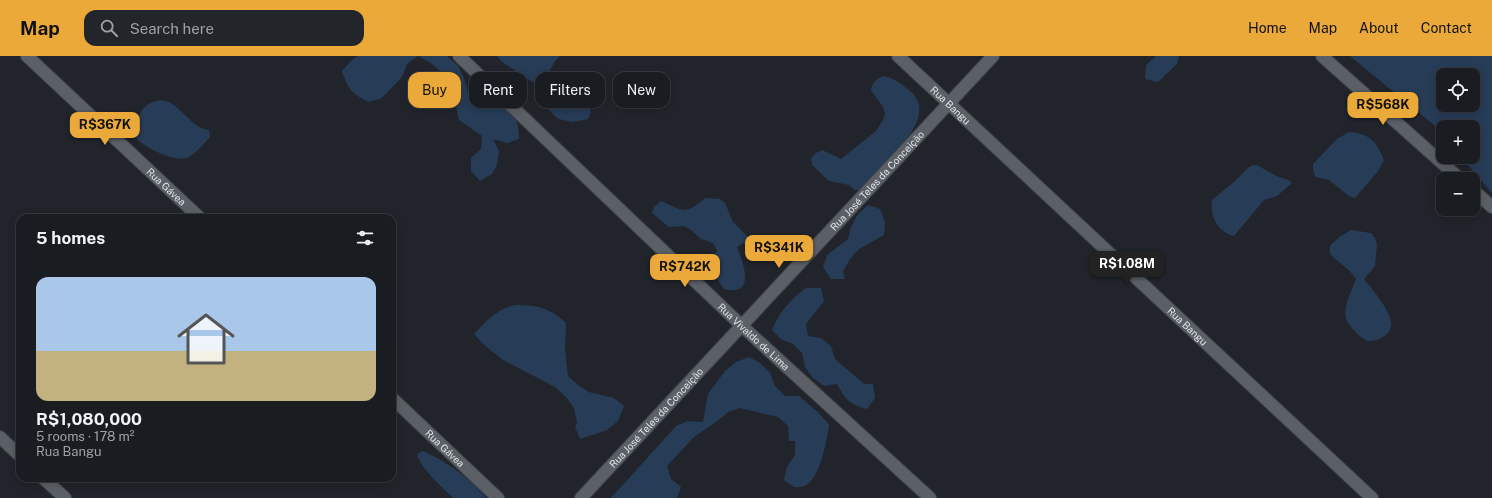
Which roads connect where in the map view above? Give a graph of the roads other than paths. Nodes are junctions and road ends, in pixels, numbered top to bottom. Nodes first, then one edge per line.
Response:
1 (27, 56) edge
2 (459, 56) edge
3 (898, 56) edge
4 (993, 56) edge
5 (1322, 56) edge
6 (949, 103) junction
7 (1452, 172) edge
8 (1480, 196) edge
9 (1492, 207) edge
10 (196, 214) edge
11 (742, 326) junction
12 (396, 402) edge
13 (0, 437) edge
14 (16, 452) edge
15 (48, 482) edge
16 (65, 498) edge
17 (498, 498) edge
18 (581, 498) edge
19 (930, 498) edge
20 (1372, 498) edge

1 - 10 street, Rua Gávea
2 - 11 street, Rua Vivaldo de Lima
3 - 6 street, Rua Bangu
4 - 6 street, Rua José Teles da Conceição
5 - 7 street
6 - 11 street, Rua José Teles da Conceição
6 - 20 street, Rua Bangu
8 - 9 street
11 - 18 street, Rua José Teles da Conceição
11 - 19 street, Rua Vivaldo de Lima
12 - 17 street, Rua Gávea
13 - 14 street
15 - 16 street

